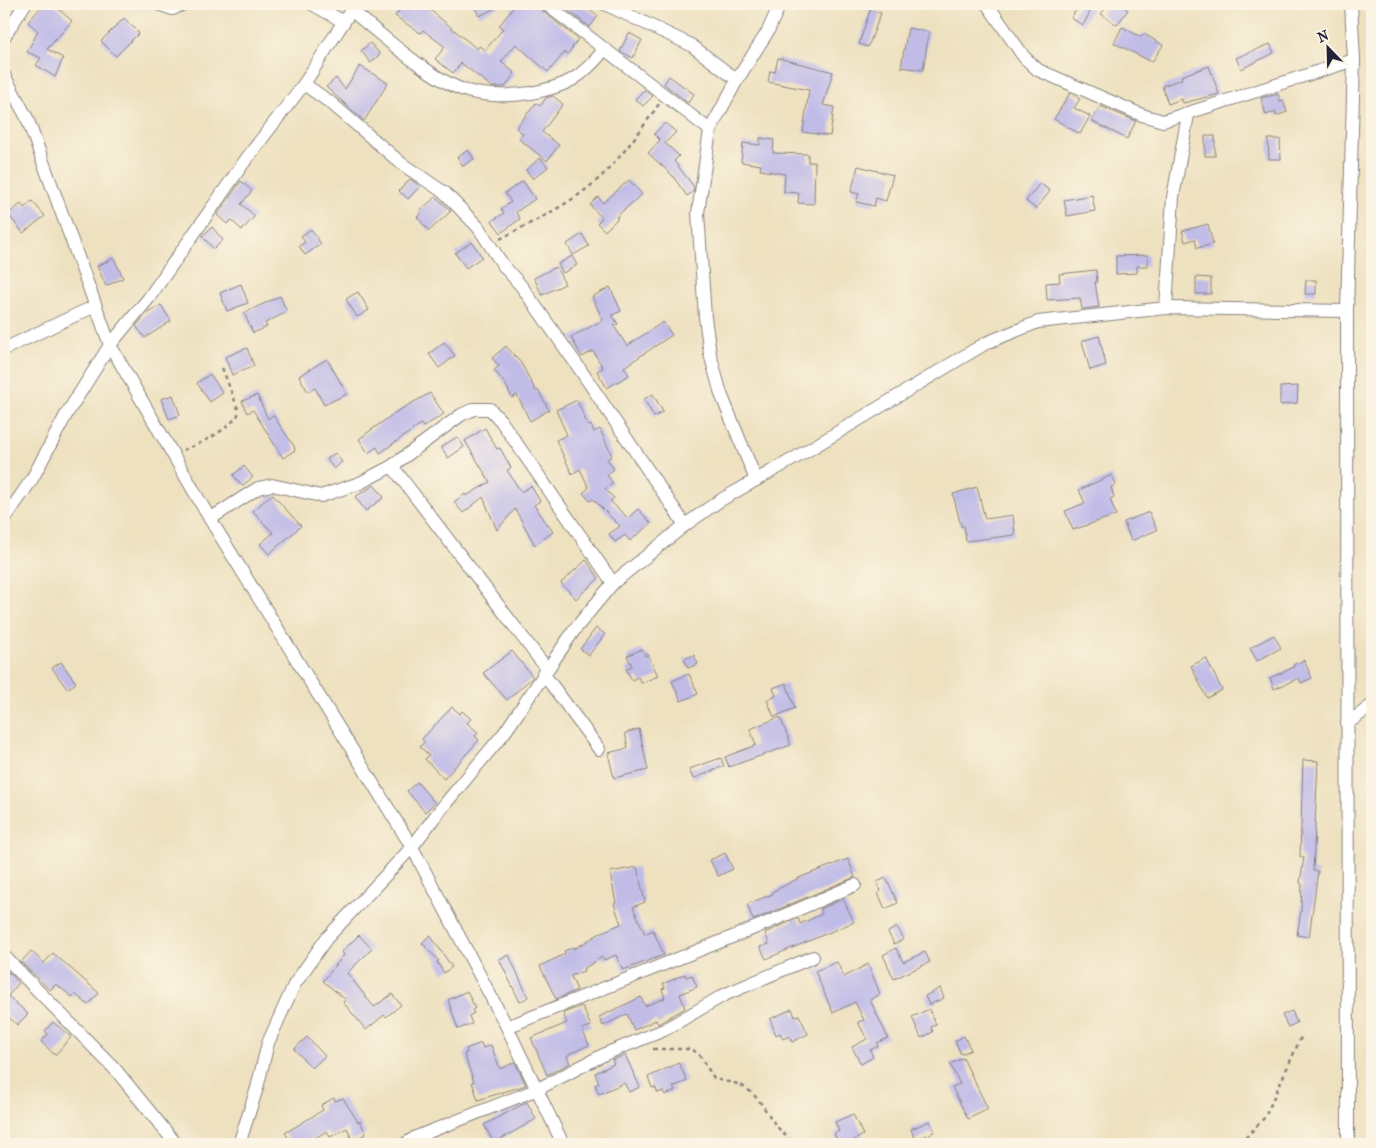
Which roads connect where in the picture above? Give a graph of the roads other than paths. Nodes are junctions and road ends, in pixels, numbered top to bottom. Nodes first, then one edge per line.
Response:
1 (25, 4) edge
2 (158, 4) edge
3 (184, 4) edge
4 (312, 4) edge
5 (546, 4) edge
6 (606, 4) edge
7 (780, 4) edge
8 (987, 4) edge
9 (1351, 4) edge
10 (353, 7) edge
11 (344, 22) junction
12 (4, 37) edge
13 (604, 50) junction
14 (1354, 60) junction
15 (4, 75) edge
16 (737, 80) junction
17 (304, 84) junction
18 (1188, 115) junction
19 (710, 130) junction
20 (95, 306) junction
21 (1166, 308) junction
22 (1347, 311) junction
23 (110, 345) junction
24 (4, 349) edge
25 (392, 466) junction
26 (756, 480) junction
27 (210, 518) junction
28 (4, 520) edge
29 (685, 525) junction
30 (613, 583) junction
31 (545, 671) junction
32 (1372, 705) edge
33 (1347, 724) junction
34 (599, 749) dead end
35 (412, 847) junction
36 (855, 885) dead end
37 (4, 956) edge
38 (813, 957) dead end
39 (507, 1027) junction
40 (538, 1089) junction
41 (176, 1144) edge
42 (239, 1144) edge
43 (404, 1144) edge
44 (563, 1144) edge
45 (1348, 1144) edge

1 - 12 street
2 - 3 street
4 - 11 street
5 - 13 street
6 - 16 street
7 - 16 street
8 - 18 street
9 - 14 street
10 - 11 street
10 - 13 street
11 - 17 street
13 - 19 street
14 - 18 street
14 - 22 street
15 - 20 street
16 - 19 street
17 - 23 street
17 - 29 street
18 - 21 street
19 - 26 street
20 - 23 street
20 - 24 street
21 - 22 street
21 - 26 street
22 - 33 street
23 - 27 street
23 - 28 street
25 - 27 street
25 - 30 street
25 - 31 street
26 - 29 street
27 - 35 street
29 - 30 street
30 - 31 street
31 - 34 street
31 - 35 street
32 - 33 street
33 - 45 street
35 - 39 street
35 - 42 street
36 - 39 street
37 - 41 street
38 - 40 street
39 - 40 street
40 - 43 street
40 - 44 street

